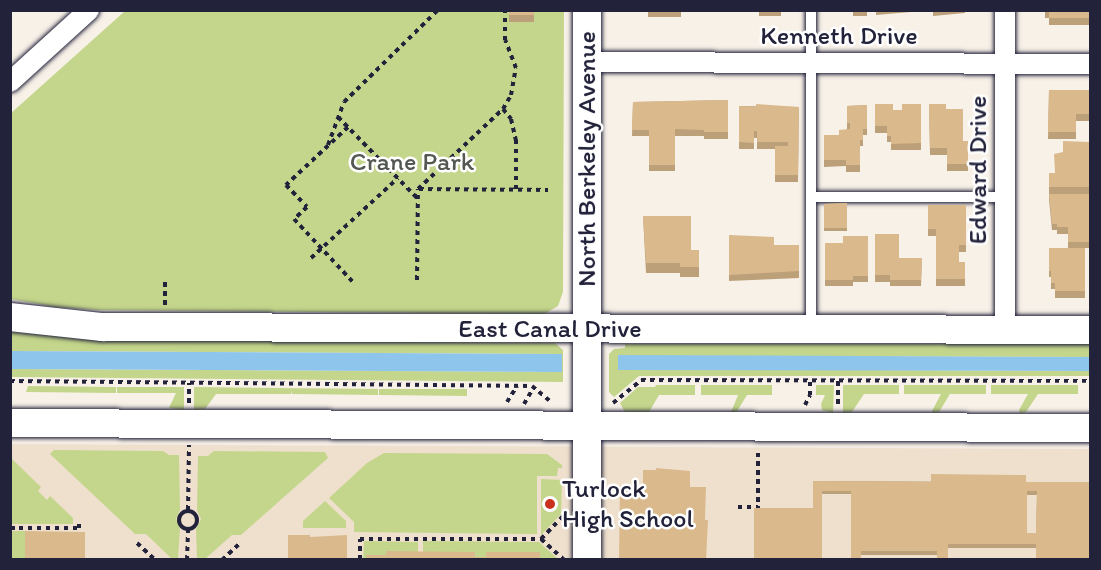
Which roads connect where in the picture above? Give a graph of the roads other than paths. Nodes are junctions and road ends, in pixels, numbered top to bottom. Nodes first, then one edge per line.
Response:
1 (89, 10) edge
2 (588, 10) edge
3 (811, 10) edge
4 (1005, 10) edge
5 (588, 62) junction
6 (811, 63) junction
7 (1005, 63) junction
8 (1090, 64) edge
9 (10, 82) edge
10 (811, 197) junction
11 (1005, 197) junction
12 (10, 317) edge
13 (586, 330) junction
14 (811, 330) junction
15 (1005, 330) junction
16 (1090, 330) edge
17 (10, 423) edge
18 (586, 428) junction
19 (1090, 428) edge
20 (587, 560) edge

1 - 9 street
2 - 5 main road, North Berkeley Avenue
3 - 6 lane
4 - 7 street, Edward Drive
5 - 6 street, Kenneth Drive
5 - 13 main road, North Berkeley Avenue
6 - 7 street, Kenneth Drive
6 - 10 lane
7 - 8 street, Kenneth Drive
7 - 11 street, Edward Drive
10 - 11 lane
10 - 14 lane
11 - 15 street, Edward Drive
12 - 13 main road, East Canal Drive
13 - 14 main road, East Canal Drive
13 - 18 main road, North Berkeley Avenue
14 - 15 main road, East Canal Drive
15 - 16 main road, East Canal Drive
17 - 18 main road
18 - 19 main road
18 - 20 main road, North Berkeley Avenue

